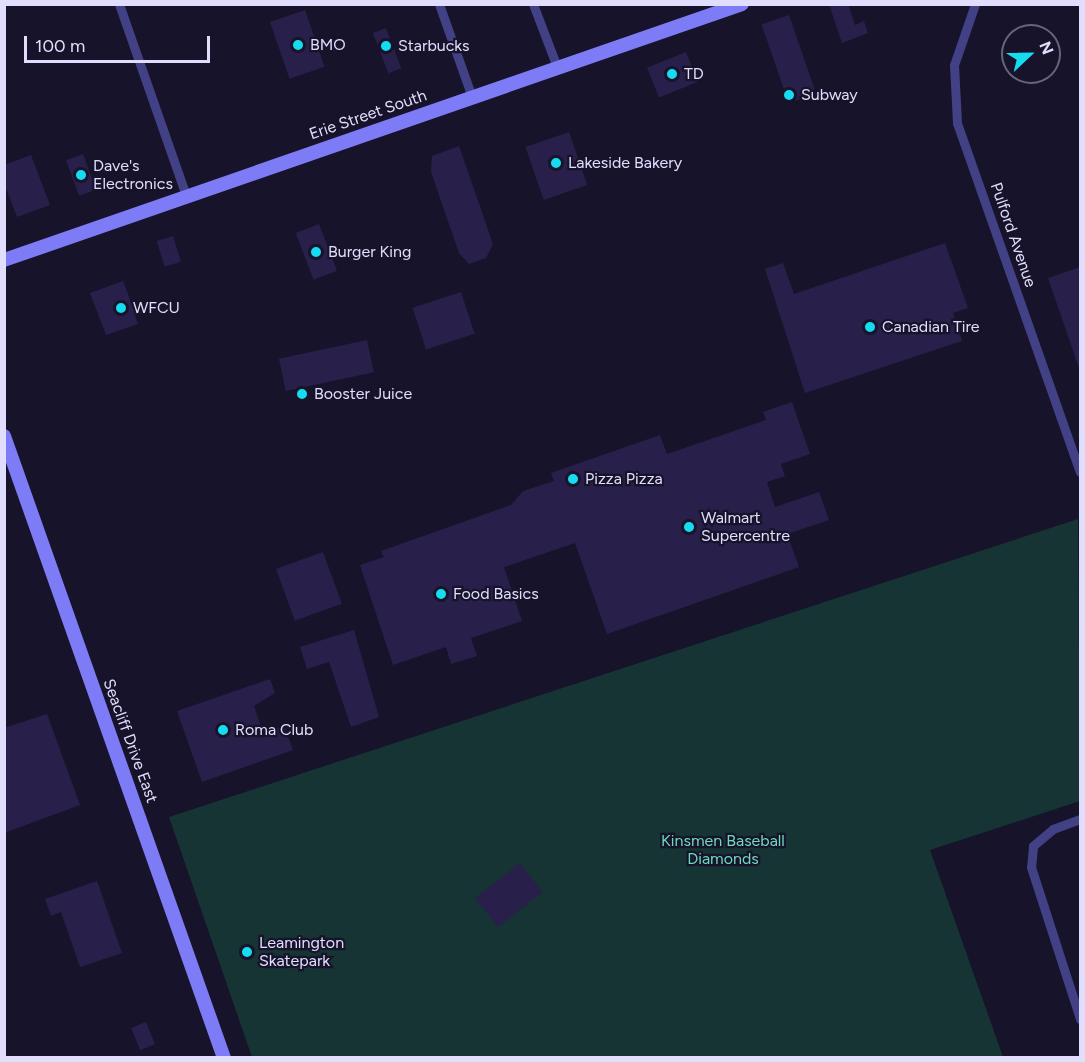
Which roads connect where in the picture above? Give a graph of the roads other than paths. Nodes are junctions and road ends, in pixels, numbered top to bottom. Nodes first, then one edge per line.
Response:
1 (119, 4) edge
2 (439, 4) edge
3 (533, 4) edge
4 (742, 4) edge
5 (975, 4) edge
6 (557, 67) junction
7 (472, 97) junction
8 (186, 195) junction
9 (4, 260) edge
10 (4, 436) edge
11 (1080, 472) edge
12 (1080, 819) edge
13 (1078, 999) edge
14 (1080, 1019) edge
15 (224, 1058) edge

1 - 8 street
2 - 7 street
3 - 6 street
4 - 6 main road, Erie Street South
5 - 11 street, Pulford Avenue
6 - 7 main road, Erie Street South
7 - 8 main road, Erie Street South
8 - 9 main road, Erie Street South
10 - 15 main road, Seacliff Drive East
12 - 13 street
13 - 14 street

